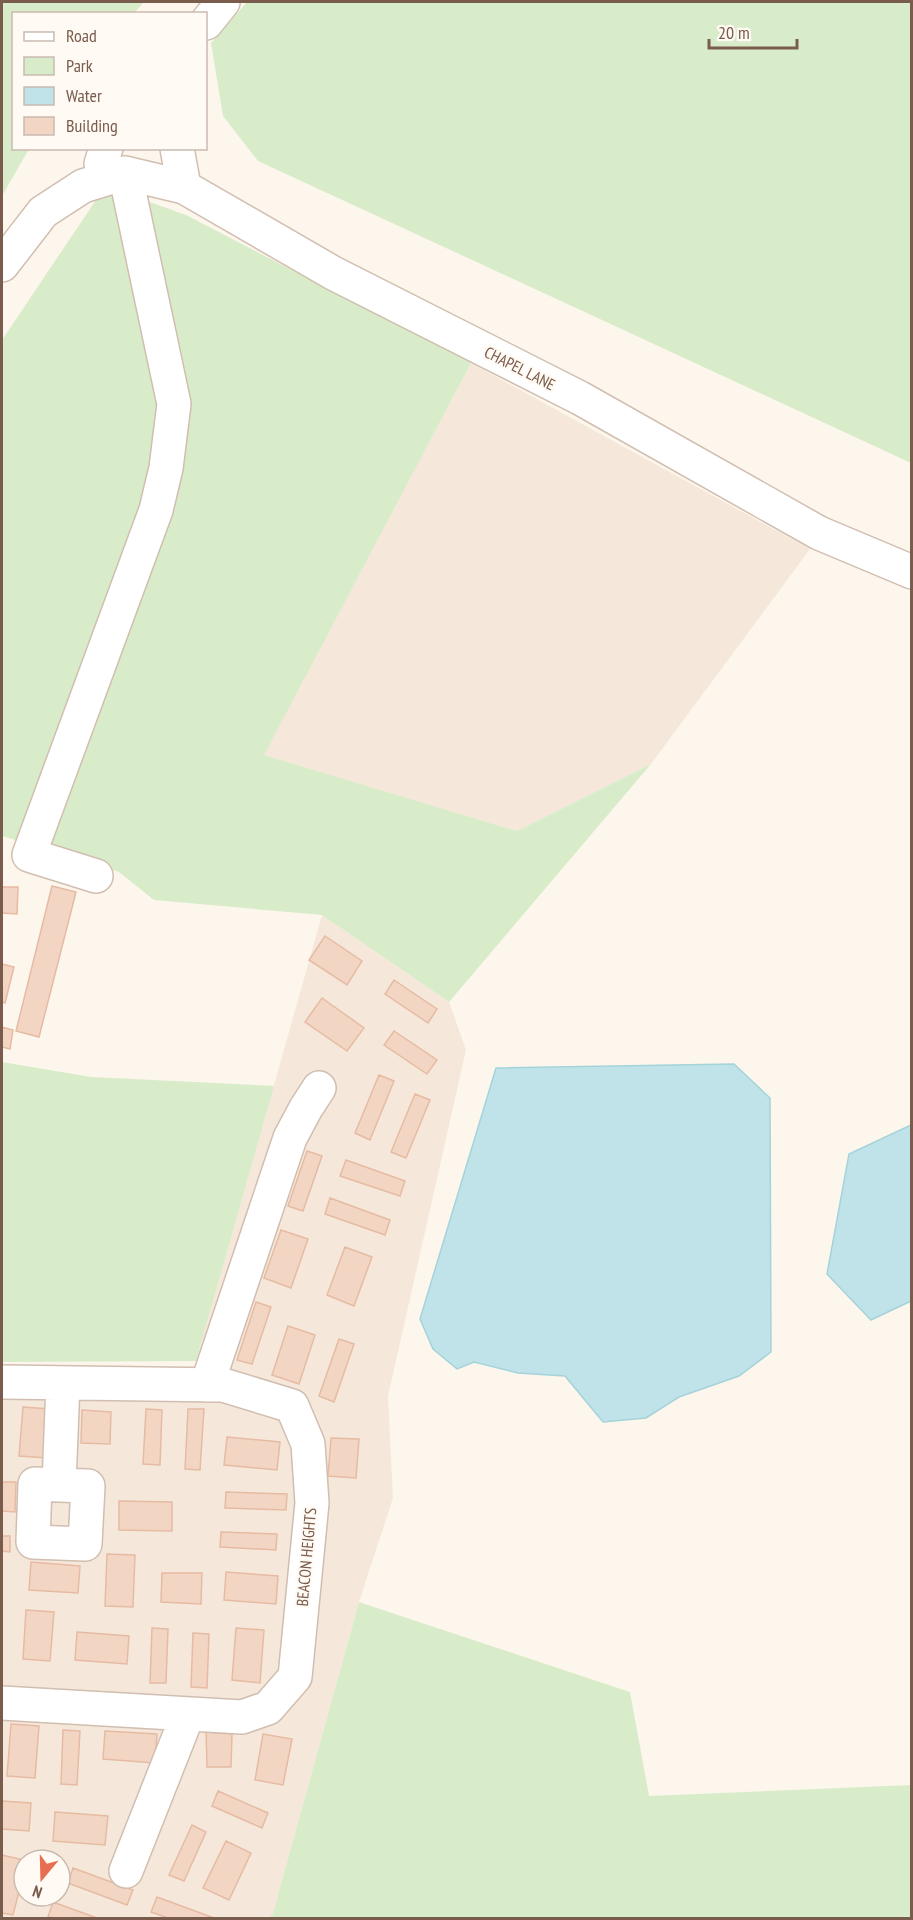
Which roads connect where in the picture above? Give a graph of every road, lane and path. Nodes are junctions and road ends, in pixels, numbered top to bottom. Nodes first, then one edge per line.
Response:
1 (224, 2) edge
2 (207, 22) edge
3 (177, 150) edge
4 (112, 166) edge
5 (184, 187) junction
6 (2, 265) edge
7 (912, 572) edge
8 (96, 876) dead end
9 (319, 1088) dead end
10 (2, 1382) edge
11 (63, 1383) junction
12 (207, 1385) junction
13 (59, 1485) dead end
14 (2, 1703) edge
15 (188, 1714) junction
16 (126, 1871) dead end

1 - 2 street
3 - 5 street
4 - 5 street, CHAPEL LANE
4 - 6 street
4 - 8 street
5 - 7 street, CHAPEL LANE
9 - 12 street
10 - 11 street, BEACON HEIGHTS
11 - 12 street, BEACON HEIGHTS
11 - 13 street
12 - 15 street, BEACON HEIGHTS
14 - 15 street, BEACON HEIGHTS
15 - 16 street

